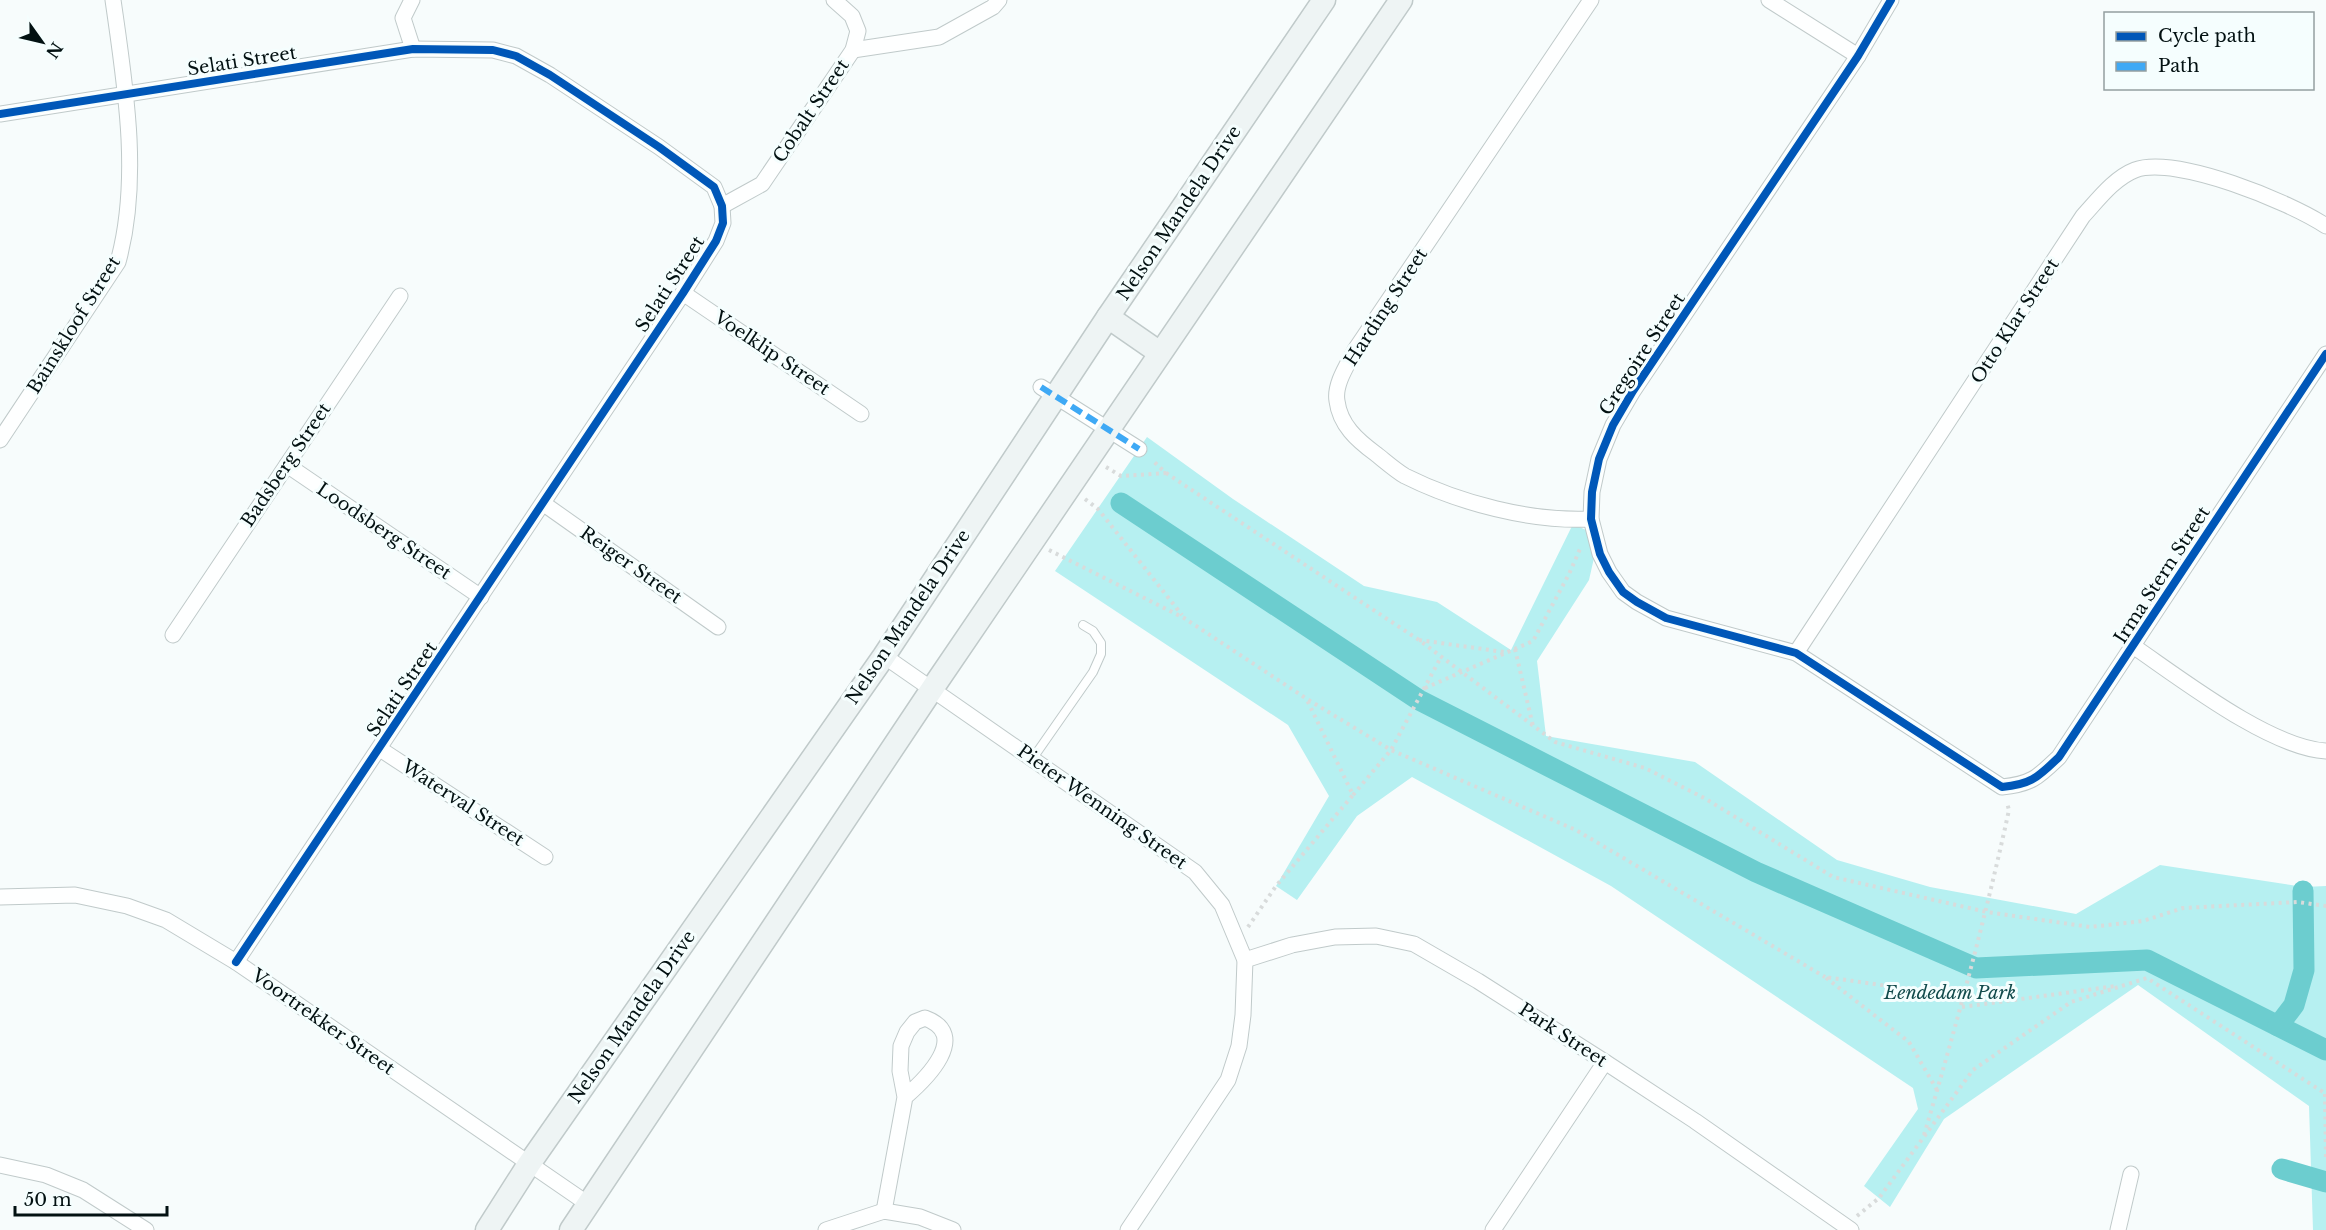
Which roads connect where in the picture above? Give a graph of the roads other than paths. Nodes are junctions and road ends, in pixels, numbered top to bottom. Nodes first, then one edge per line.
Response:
1 (113, 0) edge
2 (412, 0) edge
3 (834, 0) edge
4 (999, 0) edge
5 (1323, 0) edge
6 (1401, 0) edge
7 (1591, 0) edge
8 (1769, 0) edge
9 (1891, 0) edge
10 (414, 49) junction
11 (852, 50) junction
12 (1858, 56) junction
13 (126, 94) junction
14 (0, 114) edge
15 (722, 206) junction
16 (2326, 226) edge
17 (683, 293) junction
18 (400, 296) dead end
19 (1108, 317) junction
20 (1160, 353) junction
21 (2326, 354) edge
22 (1048, 391) junction
23 (861, 414) dead end
24 (1108, 429) junction
25 (0, 440) edge
26 (1139, 449) dead end
27 (287, 465) junction
28 (544, 504) junction
29 (1591, 519) junction
30 (482, 597) junction
31 (1083, 625) dead end
32 (718, 627) dead end
33 (172, 635) dead end
34 (2133, 646) junction
35 (1796, 653) junction
36 (884, 656) junction
37 (932, 689) junction
38 (380, 749) junction
39 (2326, 751) edge
40 (1033, 758) junction
41 (2002, 787) joint
42 (545, 857) dead end
43 (0, 897) edge
44 (1245, 960) junction
45 (236, 962) junction
46 (1605, 1062) junction
47 (905, 1096) junction
48 (529, 1164) junction
49 (0, 1165) edge
50 (2131, 1174) dead end
51 (588, 1204) junction
52 (884, 1211) junction
53 (1847, 1229) edge
54 (146, 1230) edge
55 (487, 1230) edge
56 (571, 1230) edge
57 (826, 1230) edge
58 (952, 1230) edge
59 (1128, 1230) edge
60 (1493, 1230) edge
61 (2118, 1230) edge

1 - 13 street, Bainskloof Street
2 - 10 street
3 - 11 street, Cobalt Street
4 - 11 street
5 - 19 street, Nelson Mandela Drive
6 - 20 street
7 - 29 street, Harding Street
8 - 12 street
9 - 12 street, Gregoire Street
10 - 13 street, Selati Street
10 - 15 street, Selati Street
11 - 15 street, Cobalt Street
12 - 29 street, Gregoire Street
13 - 14 street, Selati Street
13 - 25 street, Bainskloof Street
15 - 17 street, Selati Street
16 - 35 street, Otto Klar Street
17 - 23 street, Voelklip Street
17 - 28 street, Selati Street
18 - 27 street, Badsberg Street
19 - 20 street
19 - 22 street, Nelson Mandela Drive
20 - 24 street
21 - 34 street, Irma Stern Street
22 - 24 street
22 - 36 street, Nelson Mandela Drive
24 - 26 street
24 - 37 street
27 - 30 street, Loodsberg Street
27 - 33 street, Badsberg Street
28 - 30 street, Selati Street
28 - 32 street, Reiger Street
29 - 35 street, Gregoire Street
30 - 38 street, Selati Street
31 - 40 lane
34 - 39 street
34 - 41 street, Irma Stern Street
35 - 41 street, Gregoire Street
36 - 37 street, Pieter Wenning Street
36 - 48 street, Nelson Mandela Drive
37 - 40 street, Pieter Wenning Street
37 - 51 street
38 - 42 street, Waterval Street
38 - 45 street, Selati Street
40 - 44 street, Pieter Wenning Street
43 - 45 street, Voortrekker Street
44 - 46 street, Park Street
44 - 59 street, Pieter Wenning Street
45 - 48 street, Voortrekker Street
46 - 53 street, Park Street
46 - 60 street
47 - 47 street
47 - 52 street
48 - 51 street, Voortrekker Street
48 - 55 street, Nelson Mandela Drive
49 - 54 street
50 - 61 street
51 - 56 street
52 - 57 street
52 - 58 street

